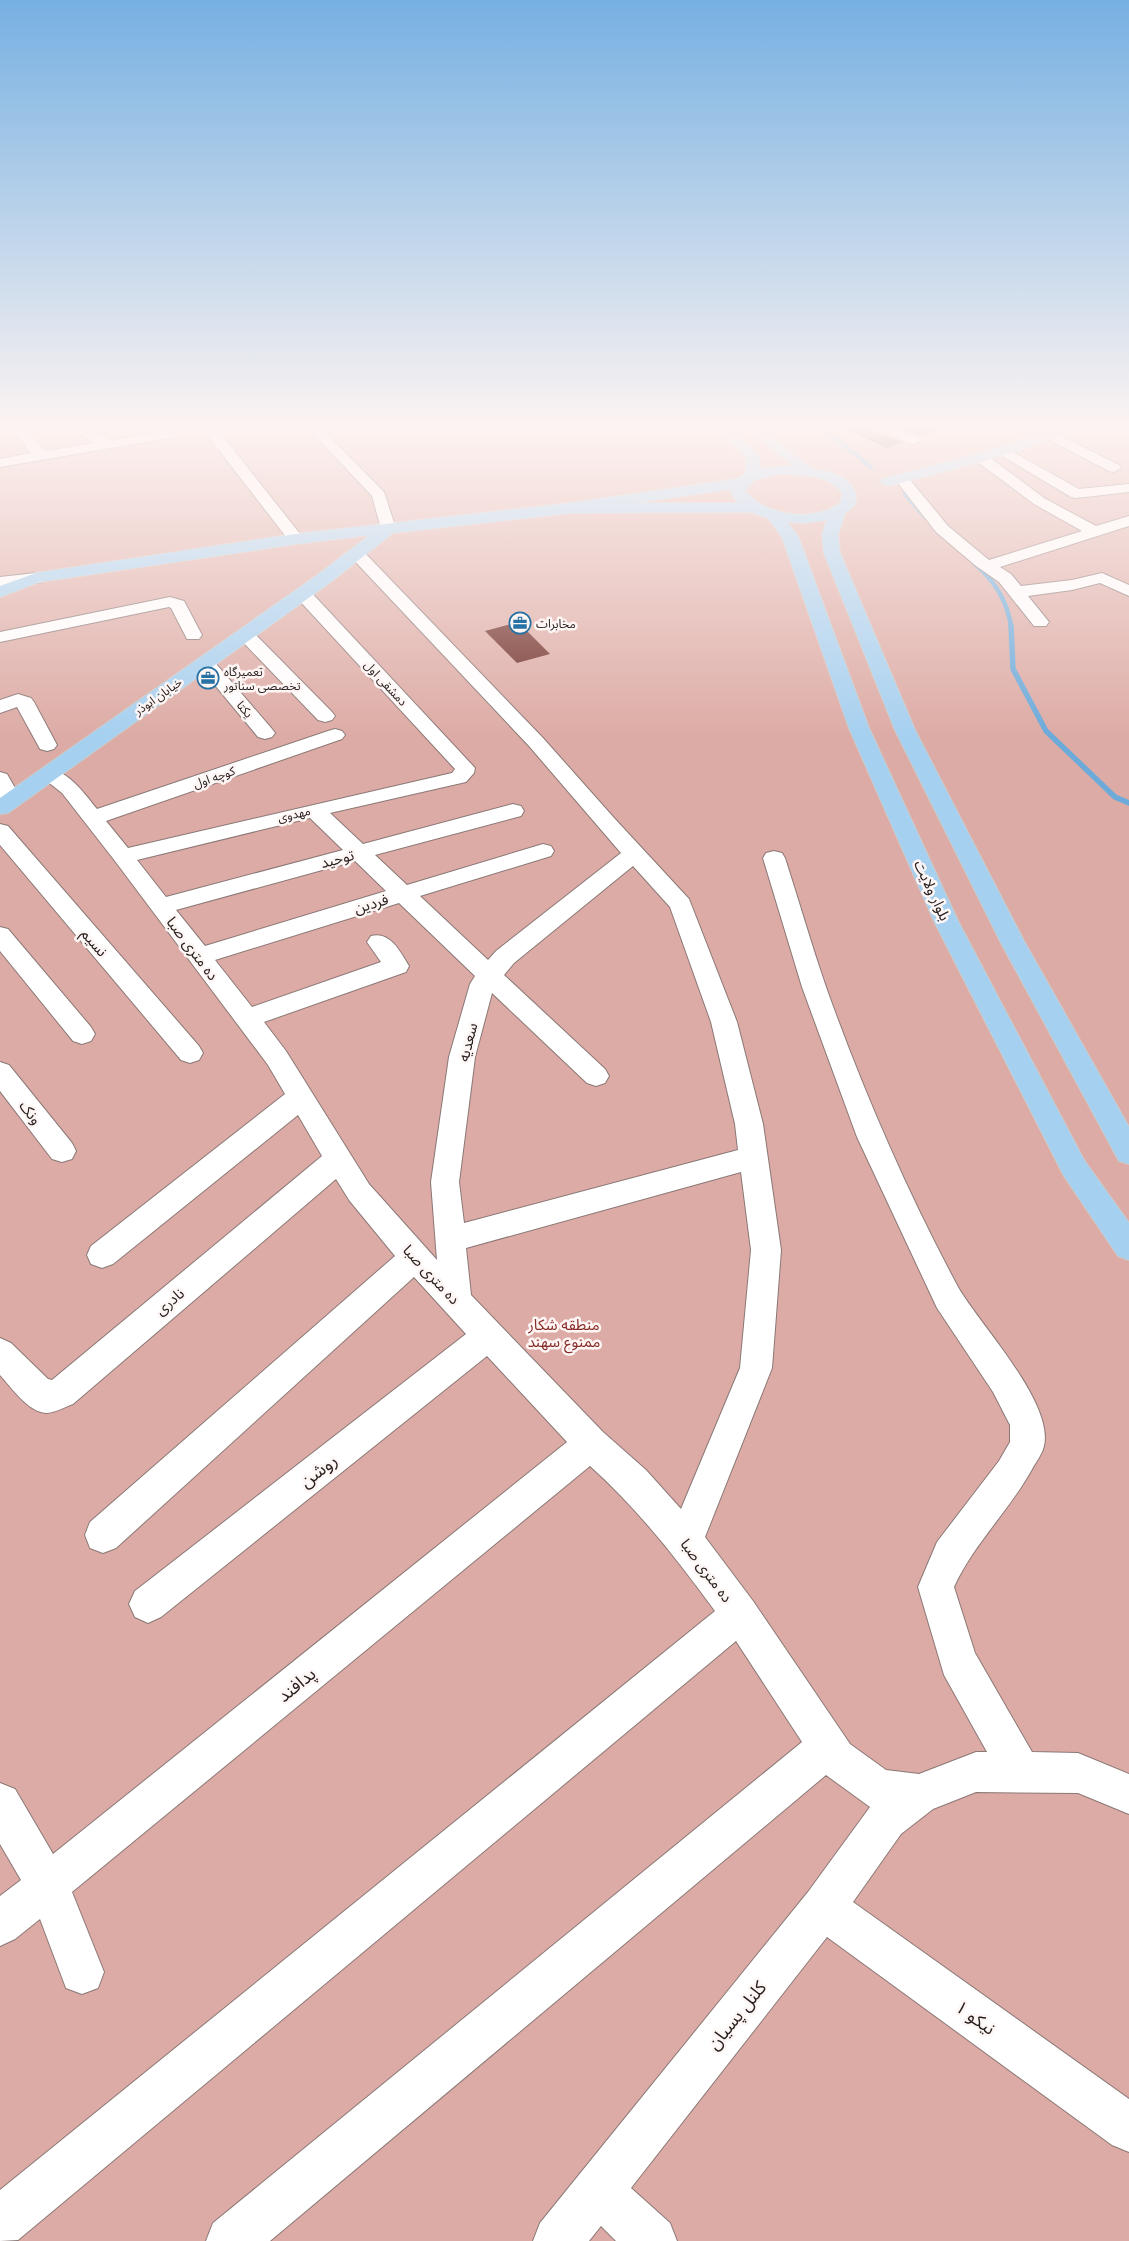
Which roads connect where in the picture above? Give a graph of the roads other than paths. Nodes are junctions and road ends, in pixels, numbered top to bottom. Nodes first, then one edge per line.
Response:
1 (288, 529) edge
2 (388, 529) junction
3 (392, 529) edge
4 (784, 529) edge
5 (833, 529) edge
6 (942, 529) edge
7 (1089, 529) edge
8 (1106, 529) edge
9 (1095, 532) junction
10 (830, 535) junction
11 (790, 536) junction
12 (296, 539) junction
13 (356, 553) junction
14 (987, 566) junction
15 (36, 578) junction
16 (0, 582) edge
17 (1129, 591) edge
18 (0, 592) edge
19 (1017, 592) junction
20 (303, 594) junction
21 (1040, 622) dead end
22 (245, 634) junction
23 (193, 635) dead end
24 (0, 637) edge
25 (206, 662) junction
26 (0, 707) edge
27 (325, 716) dead end
28 (265, 733) dead end
29 (335, 736) dead end
30 (47, 759) junction
31 (464, 774) joint
32 (0, 778) edge
33 (5, 804) edge
34 (314, 810) junction
35 (513, 811) dead end
36 (92, 818) junction
37 (0, 831) edge
38 (543, 851) dead end
39 (359, 852) junction
40 (634, 854) junction
41 (123, 856) junction
42 (774, 858) dead end
43 (403, 894) junction
44 (161, 906) junction
45 (0, 935) edge
46 (379, 942) dead end
47 (199, 956) junction
48 (489, 975) junction
49 (247, 1018) junction
50 (82, 1034) dead end
51 (190, 1053) dead end
52 (0, 1072) edge
53 (596, 1076) dead end
54 (301, 1096) junction
55 (62, 1151) dead end
56 (1129, 1153) edge
57 (753, 1157) junction
58 (339, 1159) junction
59 (449, 1240) junction
60 (1129, 1247) edge
61 (102, 1254) dead end
62 (415, 1258) junction
63 (456, 1300) junction
64 (489, 1335) junction
65 (0, 1353) edge
66 (591, 1444) junction
67 (104, 1535) dead end
68 (686, 1541) junction
69 (148, 1604) dead end
70 (740, 1614) junction
71 (832, 1752) junction
72 (1021, 1773) junction
73 (918, 1794) junction
74 (1129, 1794) edge
75 (0, 1804) edge
76 (48, 1885) junction
77 (823, 1907) junction
78 (0, 1924) edge
79 (82, 1972) dead end
80 (1129, 2128) edge
81 (598, 2190) junction
82 (0, 2222) edge
83 (231, 2241) edge
84 (558, 2241) edge
85 (652, 2241) edge

1 - 12 street
2 - 3 main road
2 - 12 main road
2 - 13 main road, خیابان ابوذر
4 - 11 main road, بلوار ولایت
5 - 10 main road
6 - 14 street
7 - 9 street
8 - 9 street
9 - 14 street
10 - 11 main road
10 - 56 main road
11 - 60 main road, بلوار ولایت
12 - 15 main road
13 - 20 main road, خیابان ابوذر
13 - 40 street
14 - 19 street
15 - 16 street
15 - 18 main road
17 - 19 street
19 - 21 street
20 - 22 main road, خیابان ابوذر
20 - 31 street, دمشقی اول
22 - 25 main road, خیابان ابوذر
22 - 27 street
23 - 24 street
25 - 28 street, یکتا
25 - 30 main road, خیابان ابوذر
26 - 30 street
29 - 36 street, کوچه اول
30 - 33 main road, خیابان ابوذر
30 - 36 street, ده متری صبا
31 - 34 street, مهدوی
32 - 33 street
34 - 39 street
34 - 41 street, مهدوی
35 - 39 street, توحید
36 - 41 street, ده متری صبا
37 - 51 street, نسیم
38 - 43 street, فردین
39 - 43 street
39 - 44 street, توحید
40 - 48 street, سعدیه
40 - 57 street
41 - 44 street, ده متری صبا
42 - 72 street
43 - 47 street, فردین
43 - 48 street
44 - 47 street, ده متری صبا
45 - 50 street
46 - 49 street
47 - 49 street, ده متری صبا
48 - 53 street
48 - 59 street, سعدیه
49 - 54 street, ده متری صبا
52 - 55 street, ونک
54 - 58 street, ده متری صبا
54 - 61 street
57 - 59 street
57 - 68 street
58 - 62 street, ده متری صبا
58 - 65 street, نادری
59 - 63 street, سعدیه
62 - 63 street, ده متری صبا
62 - 67 street
63 - 64 street, ده متری صبا
64 - 66 street, ده متری صبا
64 - 69 street, روشن
66 - 68 street, ده متری صبا
66 - 76 street, پدافند
68 - 70 street, ده متری صبا
70 - 71 street, ده متری صبا
70 - 82 street
71 - 73 street, ده متری صبا
71 - 83 street
72 - 73 street
72 - 74 street
73 - 77 street, کلنل پسیان
75 - 76 street
76 - 78 street, پدافند
76 - 79 street
77 - 80 street, نیکو ۱
77 - 81 street, کلنل پسیان
81 - 84 street, کلنل پسیان
81 - 85 street

